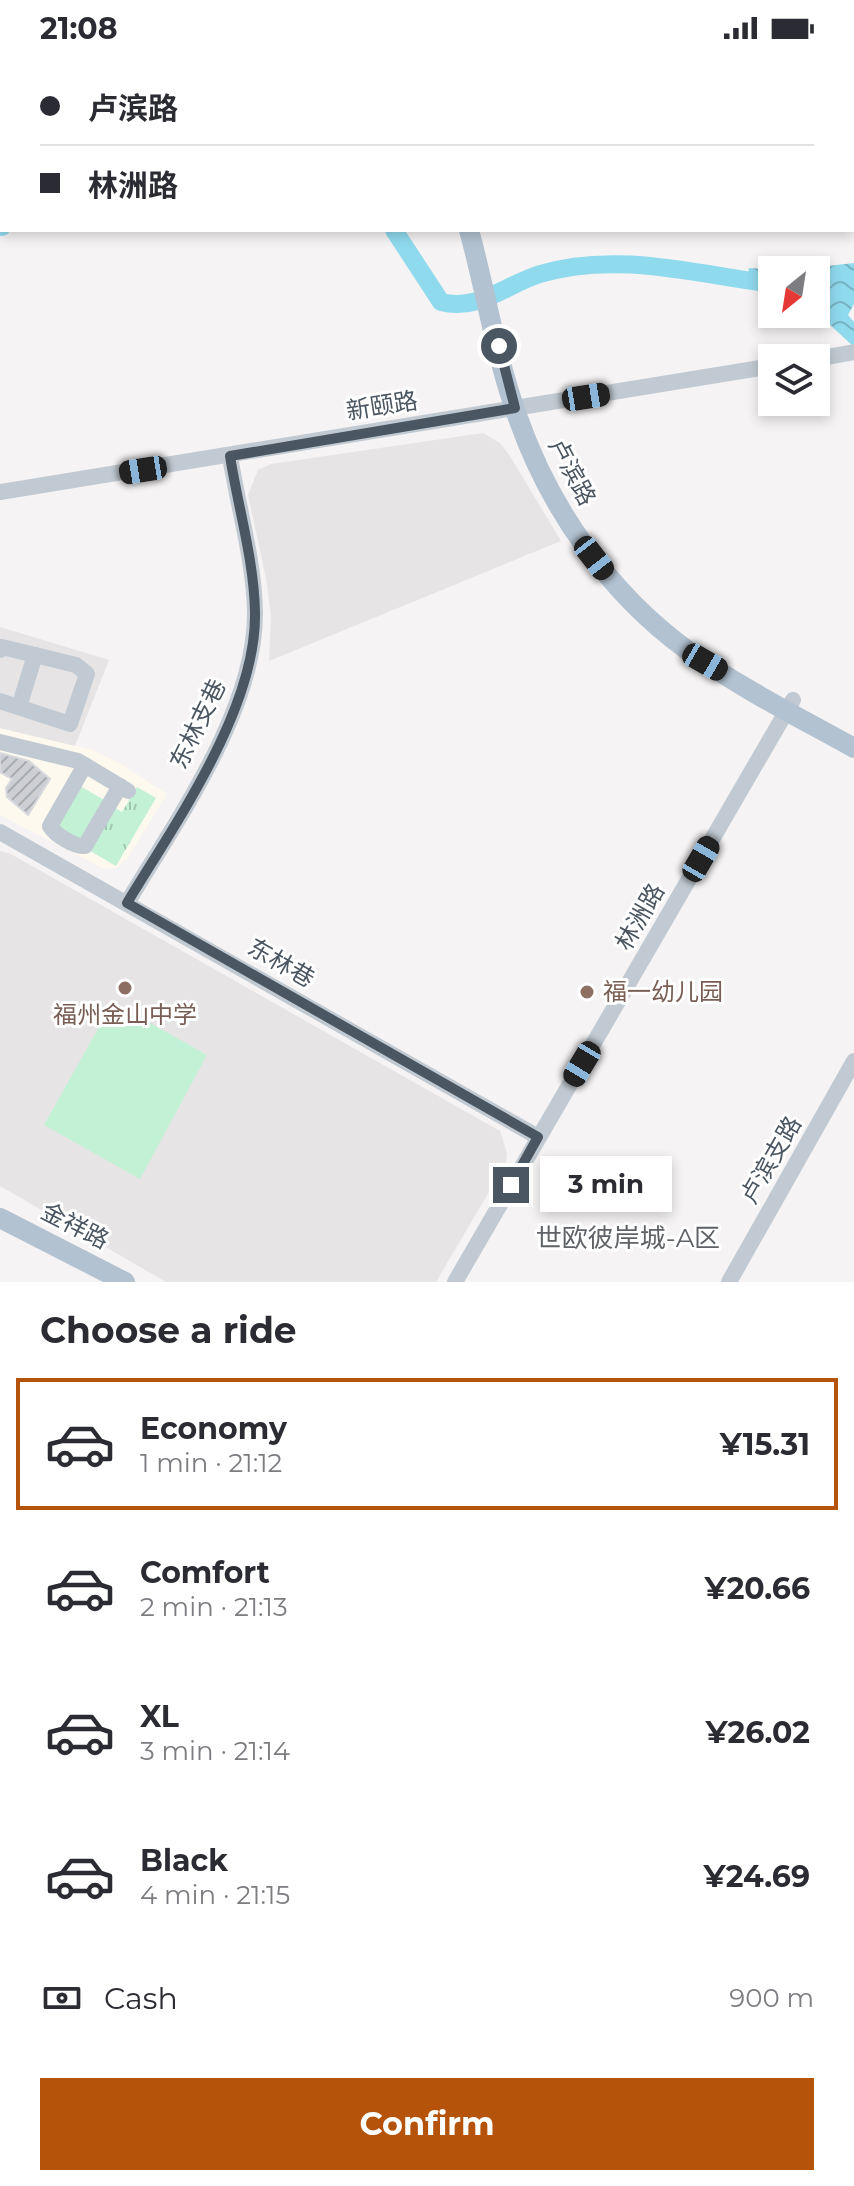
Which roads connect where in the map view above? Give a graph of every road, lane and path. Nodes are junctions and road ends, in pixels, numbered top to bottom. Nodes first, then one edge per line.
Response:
1 (470, 232) edge
2 (482, 232) edge
3 (487, 273) junction
4 (854, 352) edge
5 (830, 356) edge
6 (758, 368) edge
7 (520, 407) junction
8 (230, 456) junction
9 (0, 492) edge
10 (0, 650) edge
11 (35, 655) junction
12 (0, 692) edge
13 (0, 701) edge
14 (21, 703) junction
15 (790, 705) junction
16 (854, 735) edge
17 (0, 742) edge
18 (854, 748) edge
19 (85, 765) junction
20 (0, 832) edge
21 (127, 903) junction
22 (854, 1061) edge
23 (538, 1137) junction
24 (0, 1218) edge
25 (0, 1232) edge
26 (100, 1282) edge
27 (125, 1282) edge
28 (455, 1282) edge
29 (729, 1282) edge

1 - 3 main road, 卢滨路
2 - 3 main road
3 - 7 main road, 卢滨路
4 - 5 street
6 - 7 street, 新颐路
7 - 8 street, 新颐路
7 - 15 main road, 卢滨路
8 - 9 street, 新颐路
8 - 21 street, 东林支巷
10 - 11 street
11 - 14 street
11 - 14 street
12 - 14 street
13 - 14 street
15 - 16 main road
15 - 18 main road, 卢滨路
15 - 23 street, 林洲路
17 - 19 street
19 - 19 street
20 - 21 street, 东林巷
21 - 23 street, 东林巷
22 - 29 street, 卢滨支路
23 - 28 street, 林洲路
24 - 27 main road, 金祥路
25 - 26 main road, 金祥路

